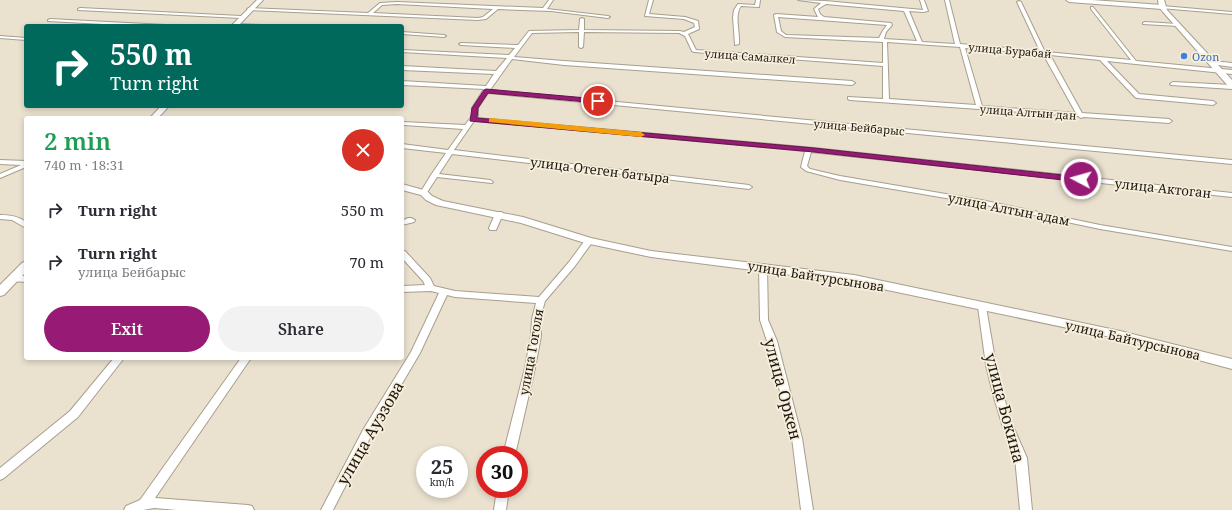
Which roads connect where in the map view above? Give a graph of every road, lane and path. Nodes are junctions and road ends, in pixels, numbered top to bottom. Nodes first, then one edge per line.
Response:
1 (260, 0) edge
2 (304, 0) edge
3 (309, 0) edge
4 (551, 0) edge
5 (651, 0) edge
6 (758, 0) edge
7 (800, 0) edge
8 (922, 0) edge
9 (947, 0) edge
10 (1069, 0) edge
11 (825, 2) junction
12 (1019, 2) dead end
13 (1162, 4) edge
14 (496, 8) junction
15 (1093, 8) dead end
16 (80, 9) dead end
17 (249, 9) junction
18 (544, 10) junction
19 (906, 10) junction
20 (1229, 13) edge
21 (369, 14) junction
22 (241, 17) junction
23 (608, 17) dead end
24 (822, 18) junction
25 (1232, 18) edge
26 (582, 19) dead end
27 (50, 20) dead end
28 (1145, 23) dead end
29 (127, 24) edge
30 (235, 24) edge
31 (1178, 25) junction
32 (581, 31) junction
33 (404, 33) edge
34 (685, 33) junction
35 (444, 36) dead end
36 (0, 37) edge
37 (24, 39) edge
38 (883, 40) junction
39 (920, 43) junction
40 (461, 44) dead end
41 (737, 44) dead end
42 (960, 46) junction
43 (519, 47) junction
44 (582, 47) dead end
45 (404, 51) edge
46 (1044, 53) junction
47 (510, 57) junction
48 (1101, 58) junction
49 (1134, 61) junction
50 (1213, 63) junction
51 (885, 65) junction
52 (1232, 65) edge
53 (404, 68) edge
54 (1220, 70) junction
55 (1232, 72) edge
56 (498, 73) junction
57 (404, 82) edge
58 (852, 83) dead end
59 (1173, 84) dead end
60 (1232, 86) edge
61 (487, 90) junction
62 (850, 98) dead end
63 (886, 101) junction
64 (1213, 103) dead end
65 (163, 108) edge
66 (980, 108) junction
67 (156, 116) edge
68 (1081, 116) junction
69 (472, 119) junction
70 (1169, 121) dead end
71 (404, 123) dead end
72 (467, 127) junction
73 (404, 146) edge
74 (808, 150) junction
75 (451, 152) junction
76 (0, 162) edge
77 (1232, 162) edge
78 (24, 164) edge
79 (24, 165) edge
80 (434, 175) junction
81 (0, 176) edge
82 (490, 182) dead end
83 (749, 187) dead end
84 (404, 188) edge
85 (424, 193) junction
86 (1232, 195) edge
87 (499, 214) junction
88 (0, 217) edge
89 (411, 220) dead end
90 (404, 222) edge
91 (24, 224) edge
92 (493, 228) dead end
93 (589, 241) junction
94 (1232, 249) edge
95 (404, 255) edge
96 (24, 267) edge
97 (763, 267) junction
98 (14, 279) junction
99 (24, 279) edge
100 (431, 288) junction
101 (404, 289) edge
102 (444, 291) junction
103 (0, 292) edge
104 (540, 300) junction
105 (982, 307) junction
106 (117, 360) edge
107 (245, 360) edge
108 (1232, 364) edge
109 (511, 446) edge
110 (0, 475) edge
111 (502, 498) edge
112 (144, 504) junction
113 (130, 510) edge
114 (248, 510) edge
115 (327, 510) edge
116 (500, 510) edge
117 (807, 510) edge
118 (1026, 510) edge

1 - 17 street
2 - 3 street
4 - 18 street
5 - 34 street
6 - 41 street
7 - 11 street
8 - 19 street
9 - 42 street
10 - 13 street
11 - 19 street
11 - 24 street
12 - 46 street
13 - 20 street
13 - 31 main road
14 - 18 street
14 - 21 street
14 - 21 street
15 - 49 street
16 - 22 street
17 - 21 street
17 - 22 street
18 - 23 street
19 - 39 street
20 - 25 street
22 - 30 street
24 - 38 street
24 - 38 street, улица Бурабай
26 - 32 street
27 - 29 street
28 - 31 street
31 - 50 main road
32 - 34 street
32 - 43 street
32 - 44 street
33 - 35 street
34 - 51 street, улица Самалкел
36 - 37 street
38 - 39 street, улица Бурабай
38 - 51 street
39 - 42 street, улица Бурабай
40 - 43 street
42 - 46 street, улица Бурабай
42 - 66 street
43 - 47 street
45 - 47 street
46 - 48 street, улица Бурабай
46 - 68 street
47 - 56 street
47 - 58 street
48 - 49 street, улица Бурабай
48 - 64 street
49 - 54 street, улица Бурабай
50 - 52 street
50 - 54 main road
51 - 63 street
53 - 56 street
54 - 55 street, улица Бурабай
54 - 60 main road
56 - 61 street
57 - 61 street, улица Бейбарыс
59 - 60 street
61 - 69 street
61 - 77 street, улица Бейбарыс
62 - 63 street, улица Алтын дан
63 - 66 street, улица Алтын дан
65 - 67 street
66 - 68 street, улица Алтын дан
68 - 70 street, улица Алтын дан
69 - 72 street
69 - 74 street, улица Актоган
71 - 72 street
72 - 75 street
73 - 75 street, улица Отеген батыра
74 - 86 street, улица Актоган
74 - 94 street, улица Алтын адам
75 - 80 street
75 - 83 street, улица Отеген батыра
76 - 78 street
79 - 81 street
80 - 82 street
80 - 85 street
84 - 85 street, улица Байтурсынова
85 - 87 street, улица Байтурсынова
87 - 92 street
87 - 93 street, улица Байтурсынова
88 - 91 street
89 - 90 street
93 - 97 street, улица Байтурсынова
93 - 104 street, улица Гоголя
95 - 100 street
96 - 98 street
97 - 105 street, улица Байтурсынова
97 - 117 street, улица Оркен
98 - 99 street
98 - 103 street
100 - 101 street
100 - 102 street
102 - 104 street
102 - 115 street, улица Ауэзова
104 - 109 street, улица Гоголя
105 - 108 street, улица Байтурсынова
105 - 118 street, улица Бокина
106 - 110 street
107 - 112 street
111 - 116 street
112 - 113 street
112 - 114 street

